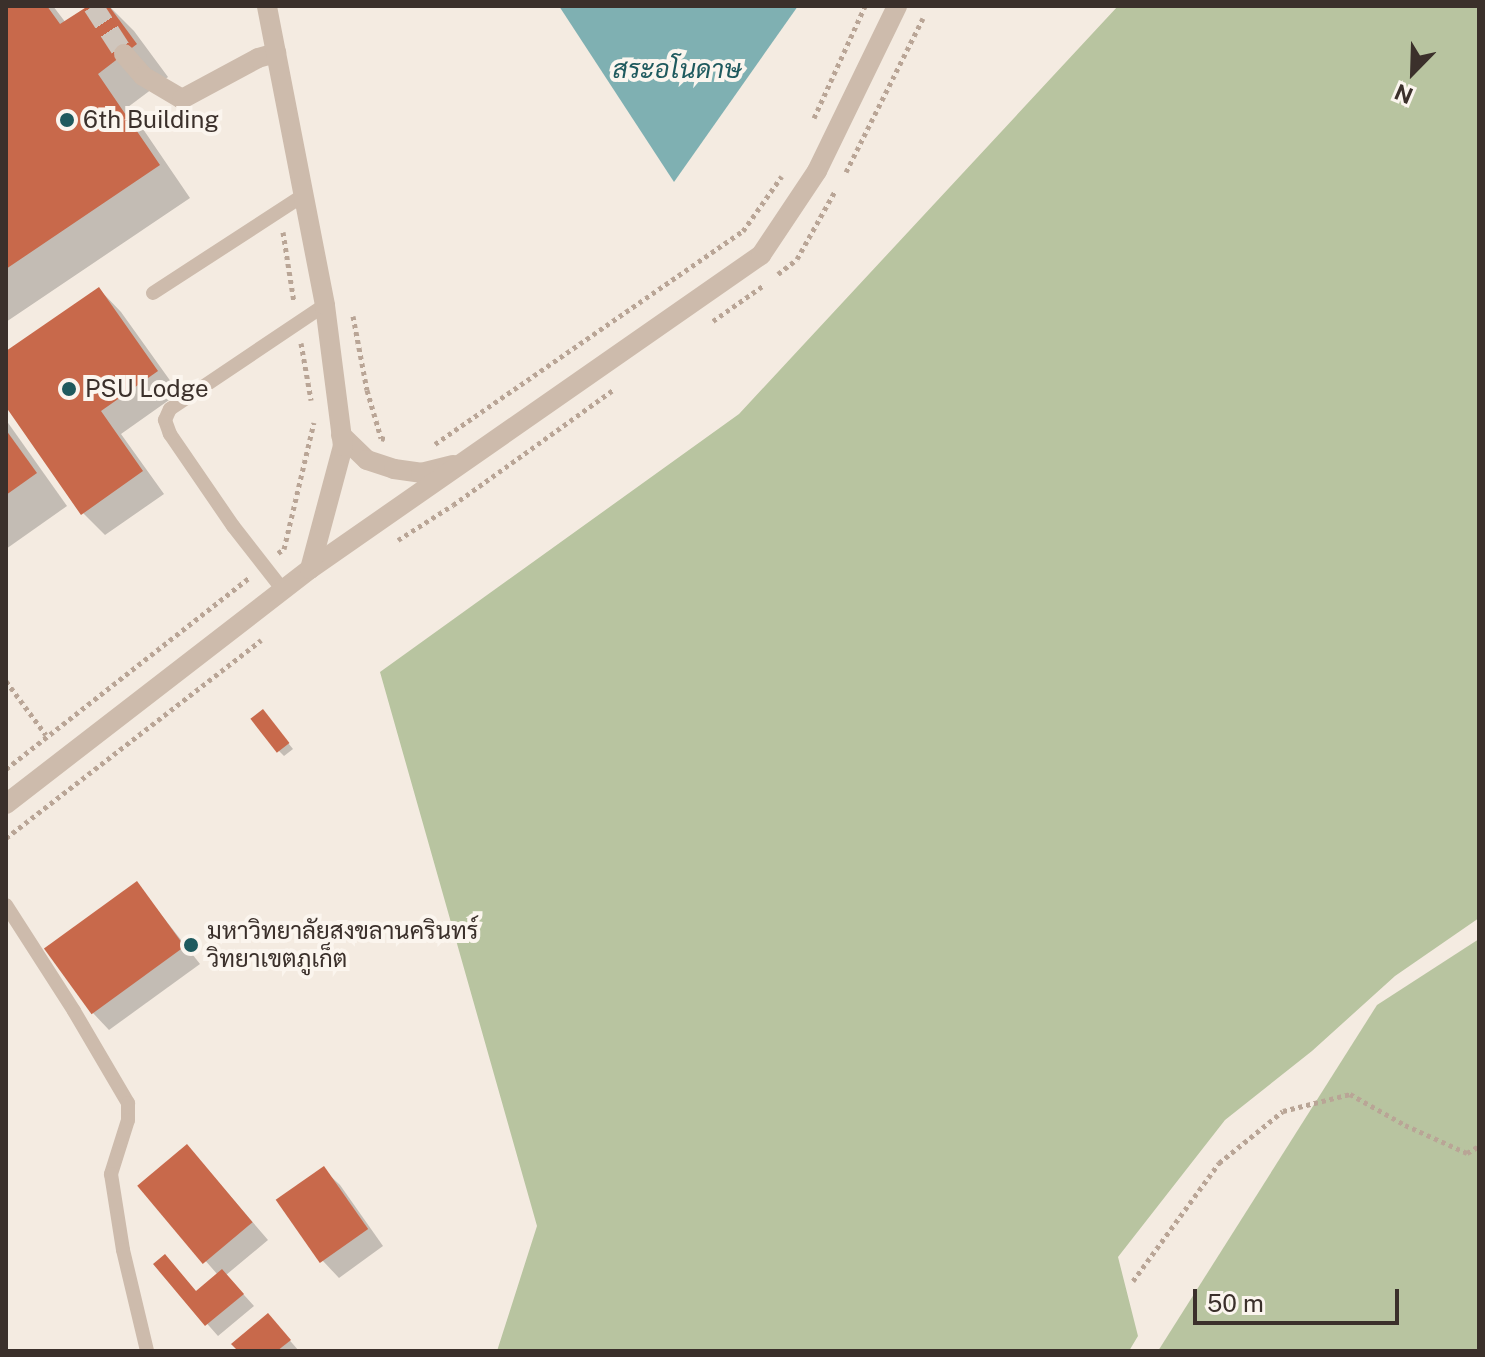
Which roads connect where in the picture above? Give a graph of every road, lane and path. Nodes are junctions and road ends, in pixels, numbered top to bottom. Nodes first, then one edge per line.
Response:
1 (267, 6) edge
2 (865, 6) edge
3 (897, 6) edge
4 (276, 53) junction
5 (124, 54) tunnel mouth
6 (809, 129) dead end
7 (787, 168) dead end
8 (304, 195) junction
9 (280, 210) junction
10 (153, 293) dead end
11 (350, 300) dead end
12 (325, 305) junction
13 (298, 324) junction
14 (341, 435) junction
15 (396, 442) dead end
16 (427, 450) dead end
17 (462, 463) junction
18 (263, 566) junction
19 (310, 569) junction
20 (283, 590) junction
21 (6, 681) edge
22 (46, 735) junction
23 (6, 769) edge
24 (6, 804) edge
25 (6, 905) edge
26 (1479, 1146) edge
27 (1133, 1281) dead end
28 (147, 1351) edge

1 - 4 street
2 - 6 path
3 - 17 street
4 - 5 street
4 - 8 street
7 - 16 path
8 - 9 lane
8 - 12 street
9 - 10 lane
9 - 13 path
11 - 15 path
12 - 13 lane
12 - 14 street
13 - 18 path
13 - 18 lane
14 - 17 street
14 - 19 street
17 - 19 street
18 - 20 lane
18 - 22 path
19 - 20 street
20 - 24 street
21 - 22 path
22 - 23 path
25 - 28 lane
26 - 27 path

